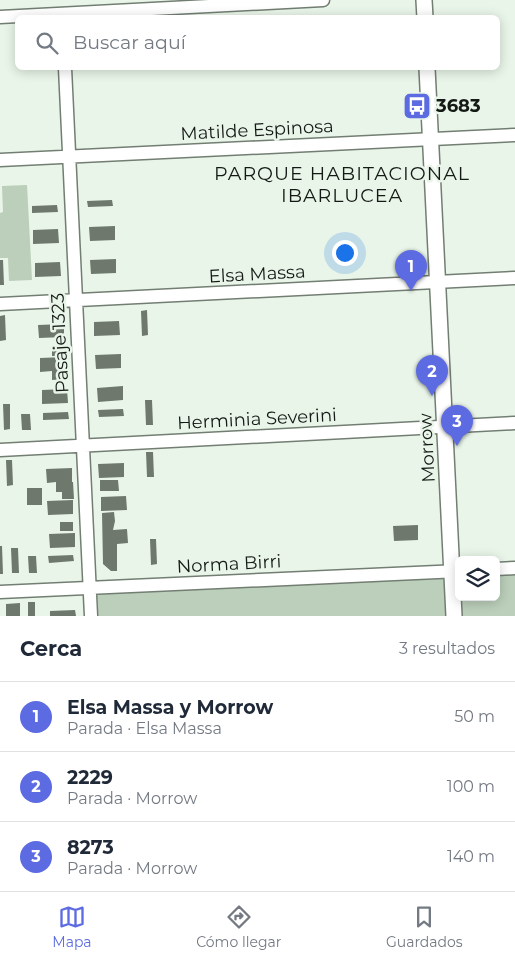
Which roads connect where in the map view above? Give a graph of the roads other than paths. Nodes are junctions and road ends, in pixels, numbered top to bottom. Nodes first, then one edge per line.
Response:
1 (62, 0) edge
2 (323, 0) edge
3 (424, 0) edge
4 (62, 15) edge
5 (425, 15) edge
6 (0, 17) edge
7 (15, 17) edge
8 (65, 70) edge
9 (427, 70) edge
10 (515, 135) edge
11 (431, 139) junction
12 (69, 157) junction
13 (0, 160) edge
14 (515, 278) edge
15 (438, 282) junction
16 (76, 300) junction
17 (0, 304) edge
18 (515, 423) edge
19 (445, 427) junction
20 (83, 445) junction
21 (0, 450) edge
22 (515, 568) edge
23 (500, 569) edge
24 (455, 571) edge
25 (89, 588) junction
26 (0, 592) edge
27 (91, 616) edge
28 (454, 616) edge

1 - 4 street
2 - 4 street
3 - 5 street
6 - 7 street
8 - 12 street, Pasaje 1323
9 - 11 street, Morrow
10 - 11 street, Matilde Espinosa
11 - 12 street, Matilde Espinosa
11 - 15 street, Morrow
12 - 13 street, Matilde Espinosa
12 - 16 street, Pasaje 1323
14 - 15 street, Elsa Massa
15 - 16 street, Elsa Massa
15 - 19 street, Morrow
16 - 17 street, Elsa Massa
16 - 20 street, Pasaje 1323
18 - 19 street, Herminia Severini
19 - 20 street, Herminia Severini
19 - 24 street, Morrow
20 - 21 street, Herminia Severini
20 - 25 street, Pasaje 1323
22 - 23 street
24 - 25 street, Norma Birri
24 - 28 street, Morrow
25 - 26 street, Norma Birri
25 - 27 street, Pasaje 1323

